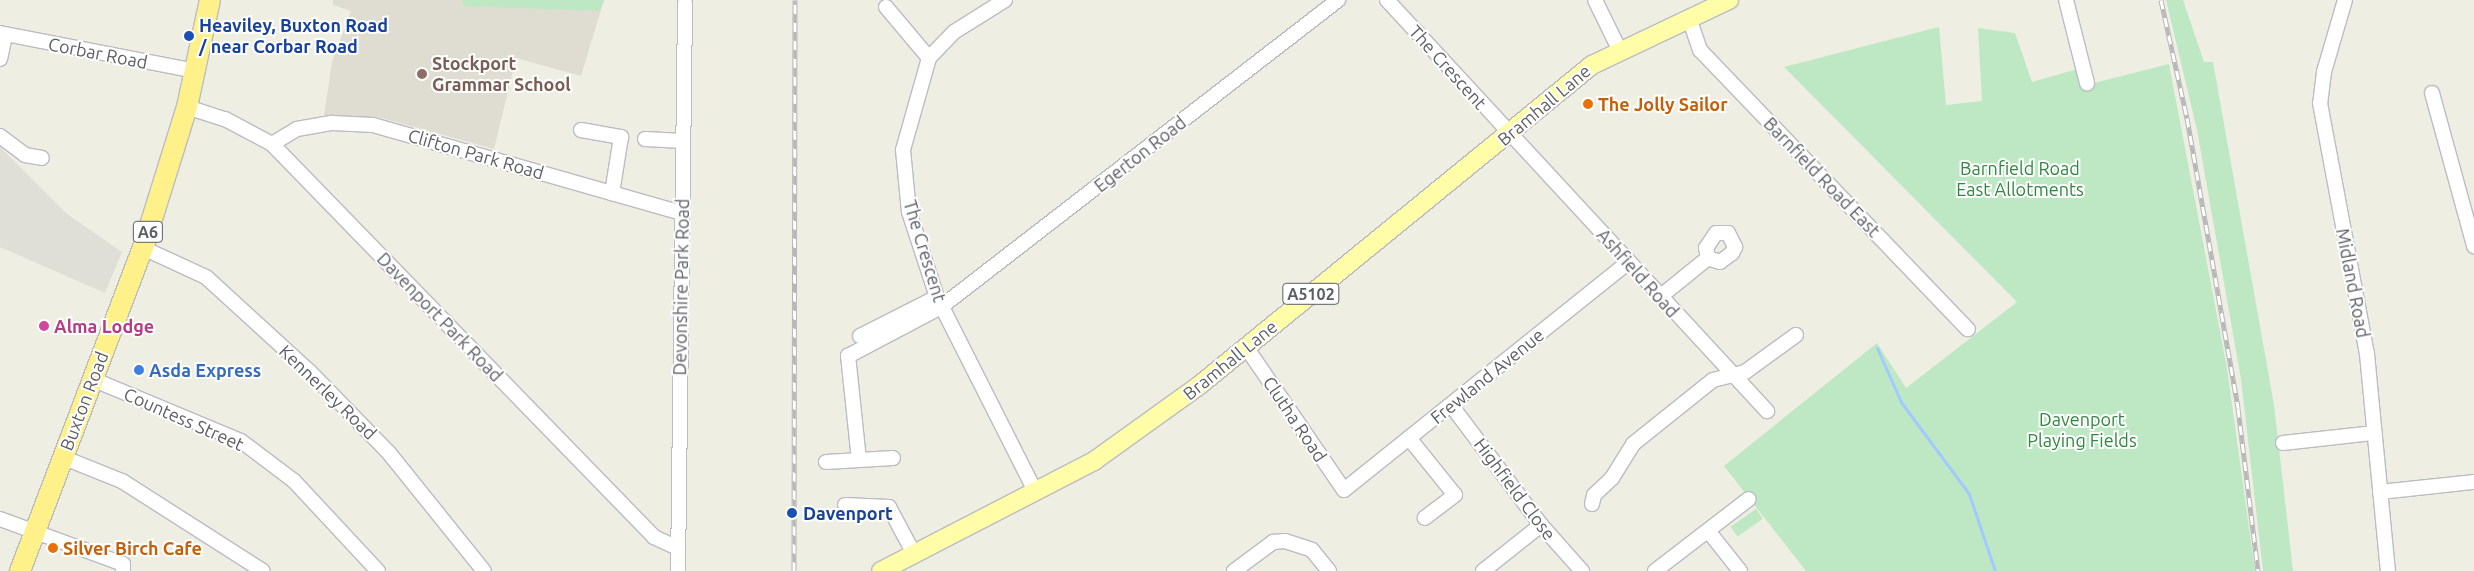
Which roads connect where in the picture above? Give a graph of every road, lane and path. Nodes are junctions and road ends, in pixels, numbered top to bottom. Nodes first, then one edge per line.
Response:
1 (210, 0) edge
2 (1005, 0) edge
3 (1338, 0) edge
4 (1387, 0) edge
5 (1595, 0) edge
6 (1729, 0) edge
7 (2066, 0) edge
8 (2345, 0) edge
9 (685, 3) dead end
10 (886, 6) dead end
11 (1689, 18) junction
12 (3, 34) edge
13 (1619, 49) junction
14 (929, 58) junction
15 (0, 59) edge
16 (196, 71) junction
17 (2087, 83) dead end
18 (2432, 93) dead end
19 (187, 107) junction
20 (581, 130) dead end
21 (1510, 134) junction
22 (0, 136) edge
23 (633, 138) junction
24 (683, 141) junction
25 (272, 144) junction
26 (42, 158) dead end
27 (612, 193) junction
28 (682, 213) junction
29 (2473, 237) edge
30 (143, 248) junction
31 (1708, 258) dead end
32 (1629, 262) junction
33 (1661, 296) junction
34 (939, 302) junction
35 (1968, 329) dead end
36 (1796, 335) dead end
37 (860, 336) dead end
38 (1246, 347) junction
39 (1732, 376) junction
40 (92, 379) junction
41 (1452, 405) junction
42 (1767, 411) dead end
43 (2374, 433) junction
44 (1409, 438) junction
45 (2284, 443) dead end
46 (62, 457) junction
47 (893, 458) dead end
48 (859, 460) junction
49 (826, 462) dead end
50 (2474, 482) edge
51 (1344, 490) joint
52 (1035, 492) junction
53 (2380, 492) junction
54 (1749, 499) dead end
55 (1592, 504) dead end
56 (845, 506) dead end
57 (1425, 518) dead end
58 (0, 520) edge
59 (1541, 525) junction
60 (35, 530) junction
61 (1709, 532) junction
62 (678, 548) junction
63 (914, 554) junction
64 (884, 570) edge
65 (20, 571) edge
66 (123, 571) edge
67 (263, 571) edge
68 (378, 571) edge
69 (484, 571) edge
70 (678, 571) edge
71 (1234, 571) edge
72 (1329, 571) edge
73 (1483, 571) edge
74 (1582, 571) edge
75 (1655, 571) edge
76 (1740, 571) edge
77 (2388, 571) edge

1 - 16 highway, Buxton Road / A6
2 - 14 street, The Crescent
3 - 34 street, Egerton Road
4 - 21 street, The Crescent
5 - 13 street
6 - 11 main road, Bramhall Lane / A5102
7 - 17 street
8 - 43 street, Midland Road
9 - 24 street, Devonshire Park Road
10 - 14 street
11 - 13 main road, Bramhall Lane / A5102
11 - 35 street, Barnfield Road East
12 - 15 street
12 - 16 street, Corbar Road
13 - 21 main road, Bramhall Lane / A5102
14 - 34 street, The Crescent
16 - 19 highway, Buxton Road / A6
18 - 29 street
19 - 25 street, Davenport Park Road
19 - 30 highway, Buxton Road / A6
20 - 23 street
21 - 32 street, Ashfield Road
21 - 38 main road, Bramhall Lane / A5102
22 - 26 street
23 - 24 street
23 - 27 street
24 - 28 street, Devonshire Park Road
25 - 27 street, Clifton Park Road
25 - 62 street, Davenport Park Road
27 - 28 street, Clifton Park Road
28 - 62 street, Devonshire Park Road
30 - 40 highway, Buxton Road / A6
30 - 69 street, Kennerley Road
31 - 33 street
32 - 33 street, Ashfield Road
32 - 41 street, Frewland Avenue
33 - 39 street, Ashfield Road
34 - 37 street
34 - 48 street
34 - 52 street, The Crescent
36 - 39 street
38 - 51 street, Clutha Road
38 - 52 main road, Bramhall Lane / A5102
39 - 42 street, Ashfield Road
39 - 55 street
40 - 46 highway, Buxton Road / A6
40 - 68 street, Countess Street
41 - 44 street, Frewland Avenue
41 - 59 street, Highfield Close
43 - 45 street
43 - 53 street, Midland Road
44 - 51 street, Frewland Avenue
44 - 57 street
46 - 60 highway, Buxton Road / A6
46 - 67 street
47 - 48 street
48 - 49 street
50 - 53 street
52 - 63 main road, Bramhall Lane / A5102
53 - 77 street, Midland Road
54 - 61 street
56 - 63 street
58 - 60 street
59 - 73 street
59 - 74 street, Highfield Close
60 - 65 highway, Buxton Road / A6
60 - 66 street
61 - 75 street
61 - 76 street
62 - 70 street, Devonshire Park Road
63 - 64 main road, Bramhall Lane / A5102
71 - 72 street

